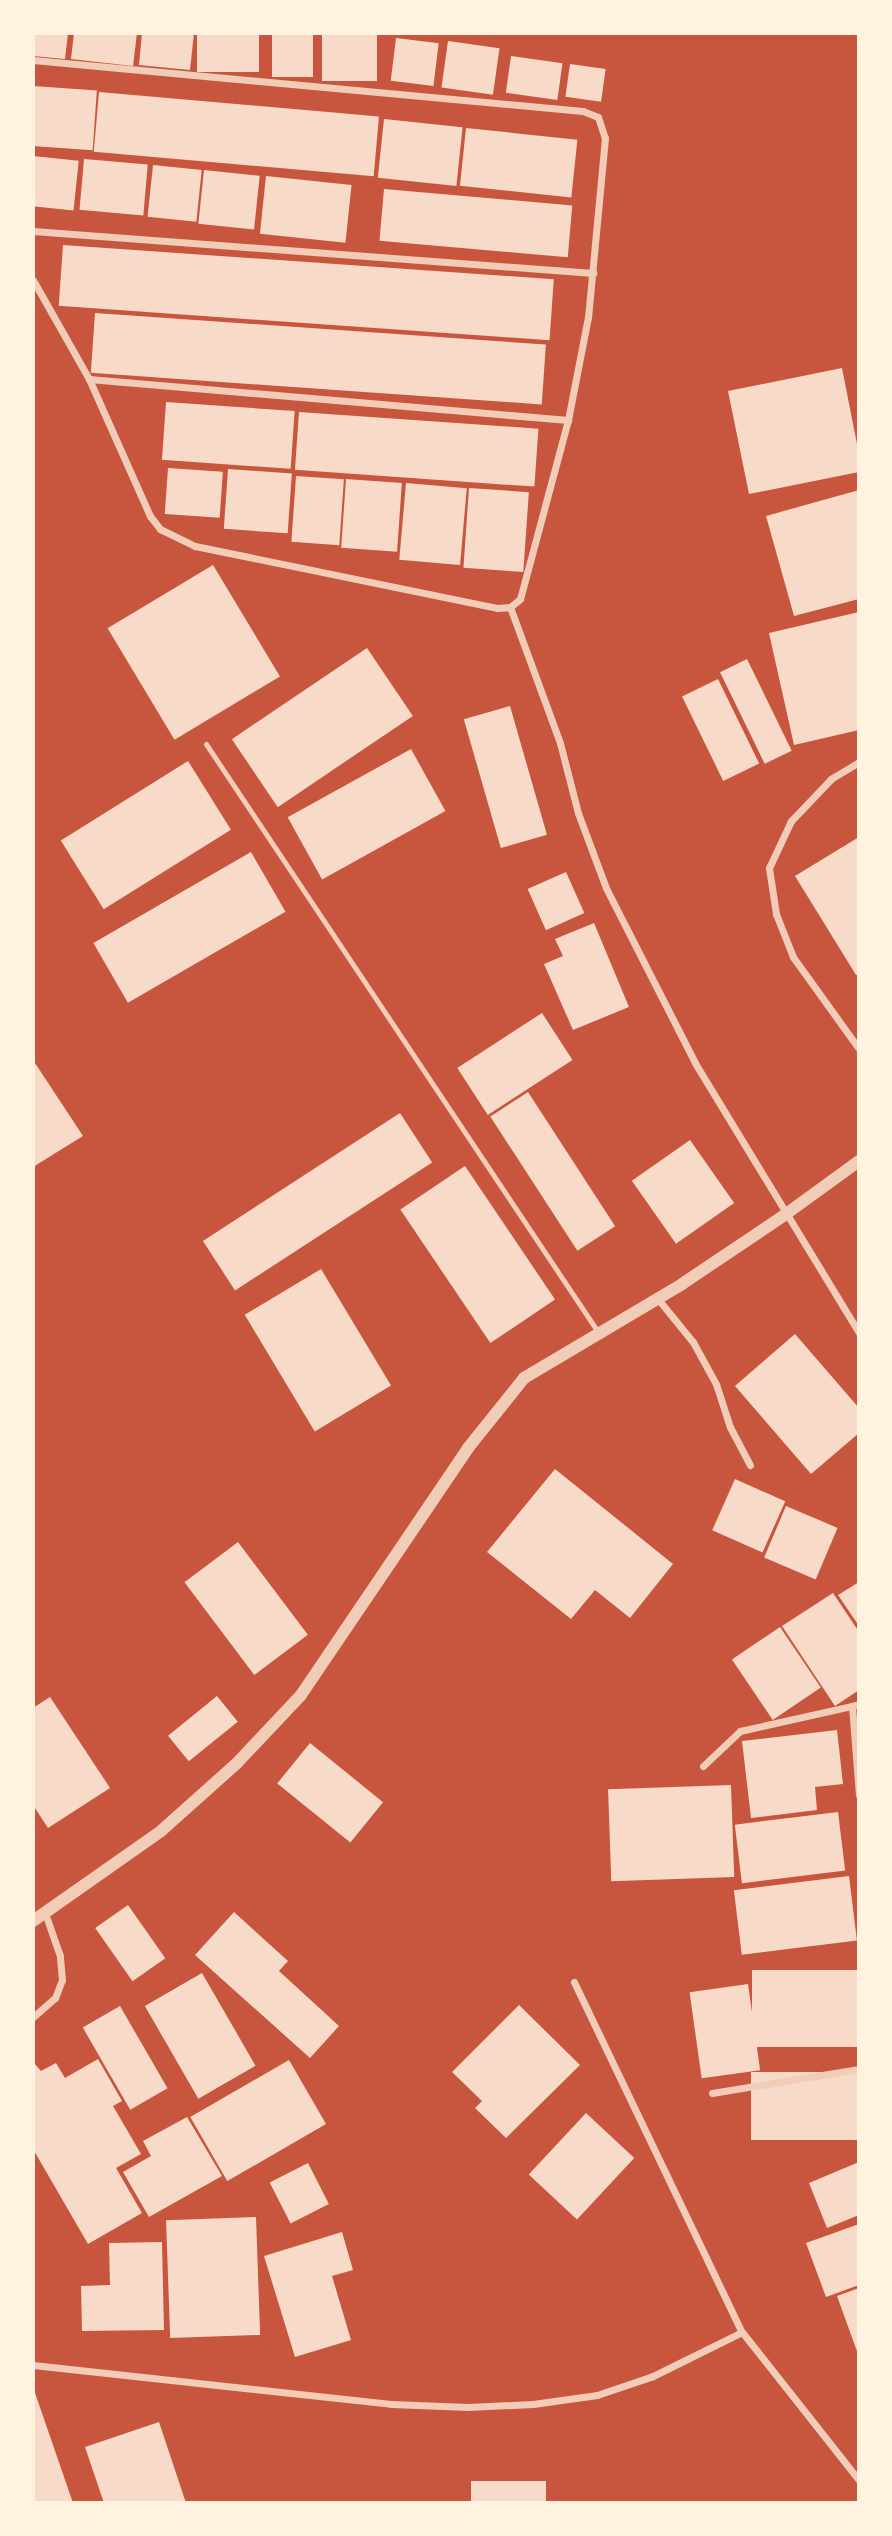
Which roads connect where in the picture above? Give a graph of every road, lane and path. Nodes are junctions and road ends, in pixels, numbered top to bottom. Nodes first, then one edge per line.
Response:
1 (33, 60) edge
2 (33, 231) edge
3 (593, 273) junction
4 (33, 280) edge
5 (89, 379) junction
6 (568, 420) junction
7 (510, 607) junction
8 (206, 744) dead end
9 (859, 762) edge
10 (859, 1049) edge
11 (859, 1161) edge
12 (786, 1214) junction
13 (658, 1299) junction
14 (859, 1333) edge
15 (600, 1335) junction
16 (750, 1465) dead end
17 (855, 1705) edge
18 (703, 1766) dead end
19 (859, 1795) edge
20 (45, 1913) junction
21 (33, 1921) edge
22 (574, 1982) dead end
23 (33, 2017) edge
24 (859, 2069) edge
25 (712, 2093) dead end
26 (742, 2332) junction
27 (33, 2365) edge
28 (859, 2480) edge

1 - 3 street
2 - 3 street
3 - 6 street
4 - 5 street
5 - 6 street
5 - 7 street
6 - 7 street
7 - 12 street
8 - 15 lane
9 - 10 street
11 - 12 street
12 - 13 street
12 - 14 street
13 - 15 street
13 - 16 street
15 - 20 street
17 - 18 street
17 - 19 street
20 - 21 street
20 - 23 street
22 - 26 street
24 - 25 street
26 - 27 street
26 - 28 street

